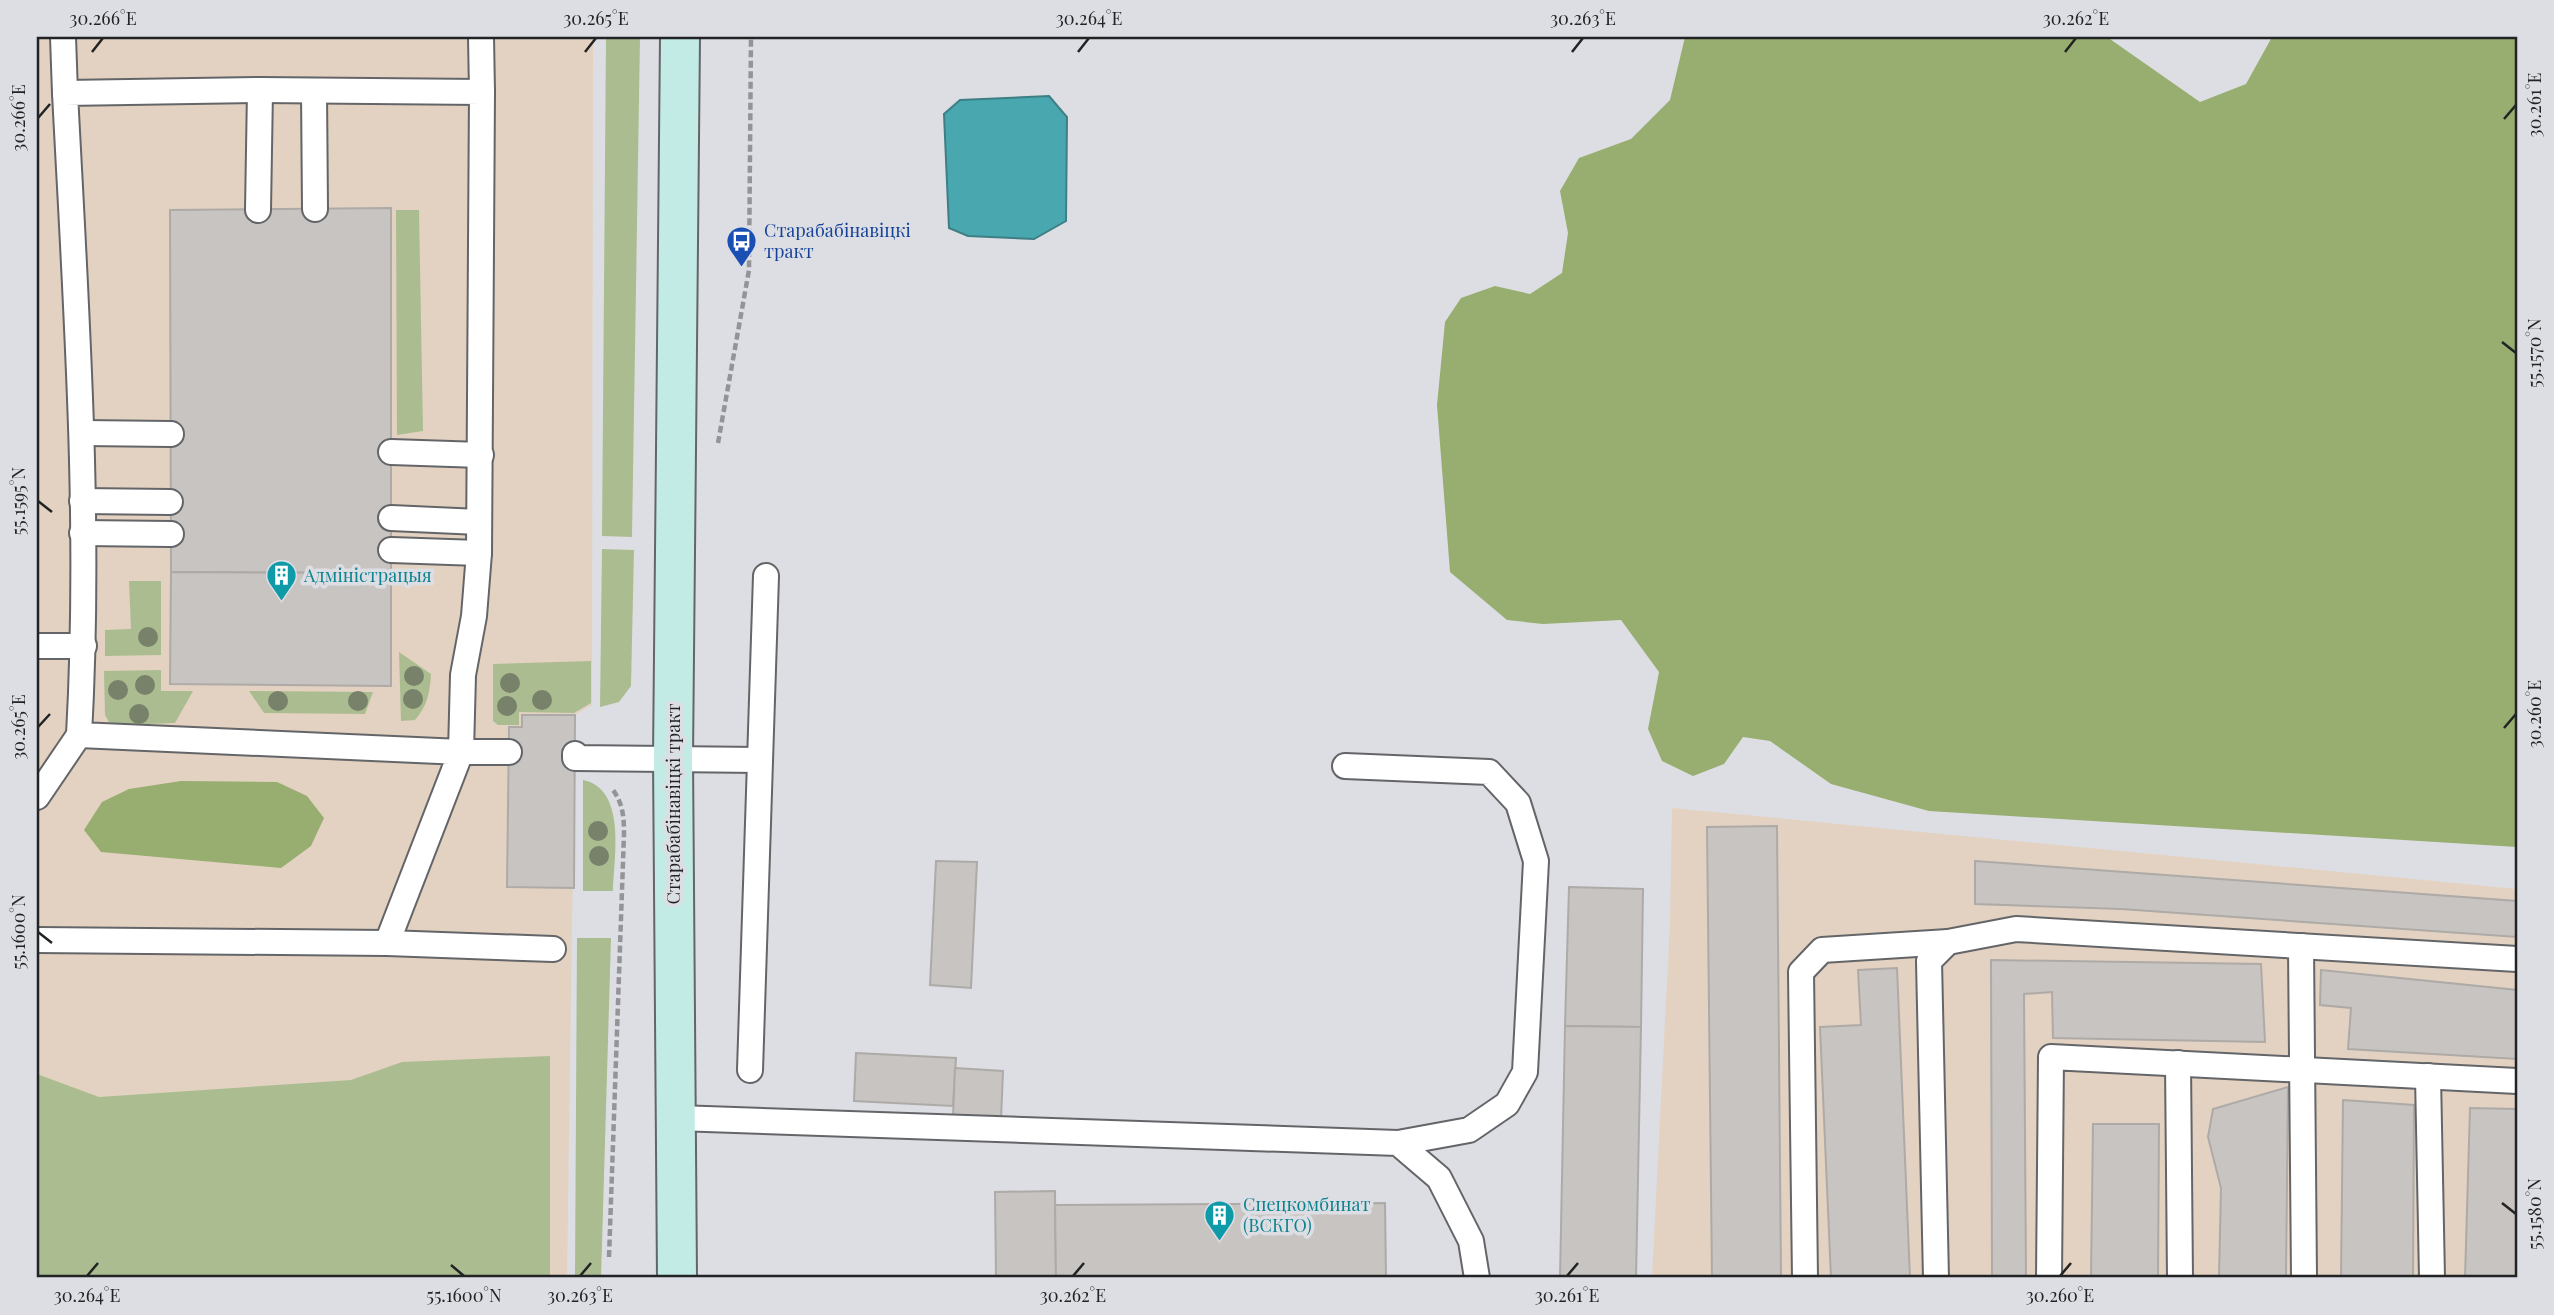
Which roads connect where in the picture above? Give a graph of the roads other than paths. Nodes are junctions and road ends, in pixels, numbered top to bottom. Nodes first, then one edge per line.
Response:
1 (63, 37) edge
2 (481, 37) edge
3 (680, 37) edge
4 (260, 90) junction
5 (314, 91) junction
6 (482, 92) junction
7 (65, 93) junction
8 (316, 209) dead end
9 (258, 210) dead end
10 (83, 433) junction
11 (171, 434) dead end
12 (391, 452) dead end
13 (481, 456) junction
14 (82, 501) junction
15 (170, 502) dead end
16 (391, 518) dead end
17 (479, 522) junction
18 (82, 533) junction
19 (170, 534) dead end
20 (391, 550) dead end
21 (479, 553) junction
22 (766, 576) dead end
23 (37, 646) edge
24 (84, 646) junction
25 (79, 735) junction
26 (461, 752) junction
27 (509, 752) dead end
28 (575, 756) road end
29 (673, 758) junction
30 (760, 760) junction
31 (1345, 766) dead end
32 (37, 797) edge
33 (37, 940) edge
34 (1948, 942) junction
35 (387, 943) junction
36 (2301, 946) junction
37 (554, 949) dead end
38 (2517, 959) edge
39 (2178, 1063) junction
40 (750, 1070) dead end
41 (2301, 1070) junction
42 (2428, 1076) junction
43 (2517, 1081) edge
44 (677, 1118) junction
45 (1398, 1143) junction
46 (677, 1278) edge
47 (1477, 1278) edge
48 (1805, 1278) edge
49 (1936, 1278) edge
50 (2049, 1278) edge
51 (2180, 1278) edge
52 (2304, 1278) edge
53 (2432, 1278) edge

1 - 7 lane
2 - 6 lane
3 - 29 street, Старабабінавіцкі тракт
4 - 5 lane
4 - 7 lane
4 - 9 lane
5 - 6 lane
5 - 8 lane
6 - 13 lane
7 - 10 lane
10 - 11 lane
10 - 14 lane
12 - 13 lane
13 - 17 lane
14 - 15 lane
14 - 18 lane
16 - 17 lane
17 - 21 lane
18 - 19 lane
18 - 24 lane
20 - 21 lane
21 - 26 lane
22 - 30 lane
23 - 24 lane
24 - 25 lane
25 - 26 lane
25 - 32 lane
26 - 27 lane
26 - 35 lane
28 - 29 lane
29 - 30 lane
29 - 44 street, Старабабінавіцкі тракт
30 - 40 lane
31 - 45 lane
33 - 35 lane
34 - 36 lane
34 - 48 lane
34 - 49 lane
35 - 37 lane
36 - 38 lane
36 - 41 lane
39 - 41 lane
39 - 50 lane
39 - 51 lane
41 - 42 lane
41 - 52 lane
42 - 43 lane
42 - 53 lane
44 - 45 lane
44 - 46 street, Старабабінавіцкі тракт
45 - 47 lane

